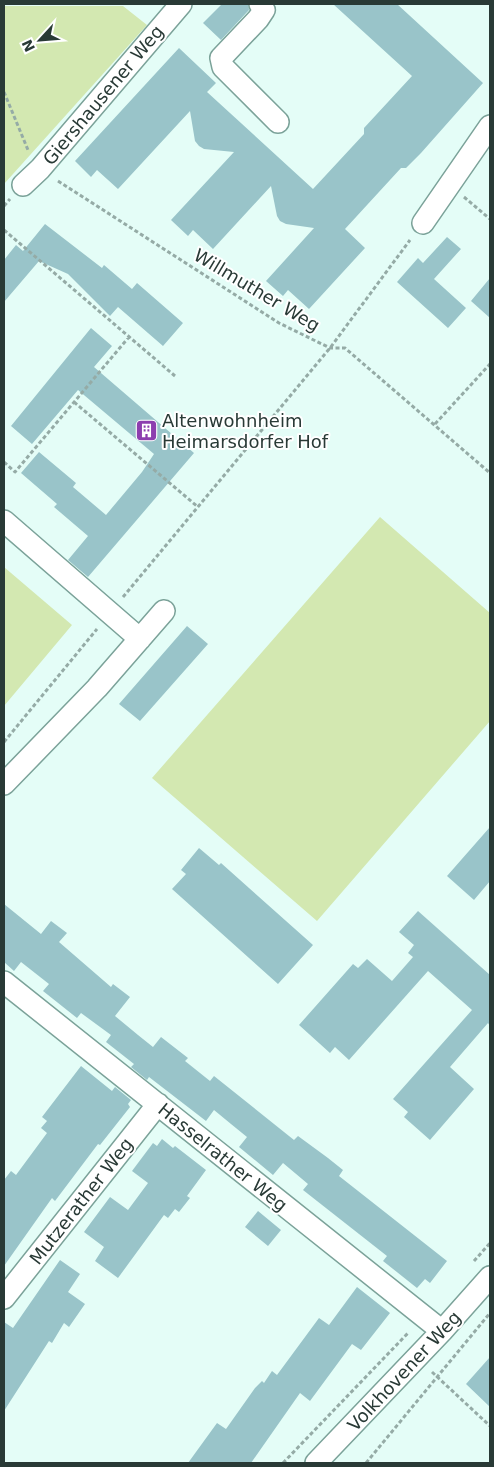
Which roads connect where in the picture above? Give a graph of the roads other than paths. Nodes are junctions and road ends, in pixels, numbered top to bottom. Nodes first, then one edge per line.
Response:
1 (181, 4) edge
2 (260, 4) edge
3 (278, 122) dead end
4 (490, 126) edge
5 (23, 185) dead end
6 (423, 223) road end
7 (4, 521) edge
8 (164, 611) dead end
9 (140, 639) junction
10 (4, 784) edge
11 (4, 982) edge
12 (158, 1104) junction
13 (490, 1277) edge
14 (4, 1298) edge
15 (442, 1331) junction
16 (316, 1463) edge

1 - 5 street, Giershausener Weg
2 - 3 street
4 - 6 street
7 - 9 street
8 - 9 street
9 - 10 street
11 - 12 street, Hasselrather Weg
12 - 14 street, Mutzerather Weg
12 - 15 street, Hasselrather Weg
13 - 15 street, Volkhovener Weg
15 - 16 street, Volkhovener Weg

